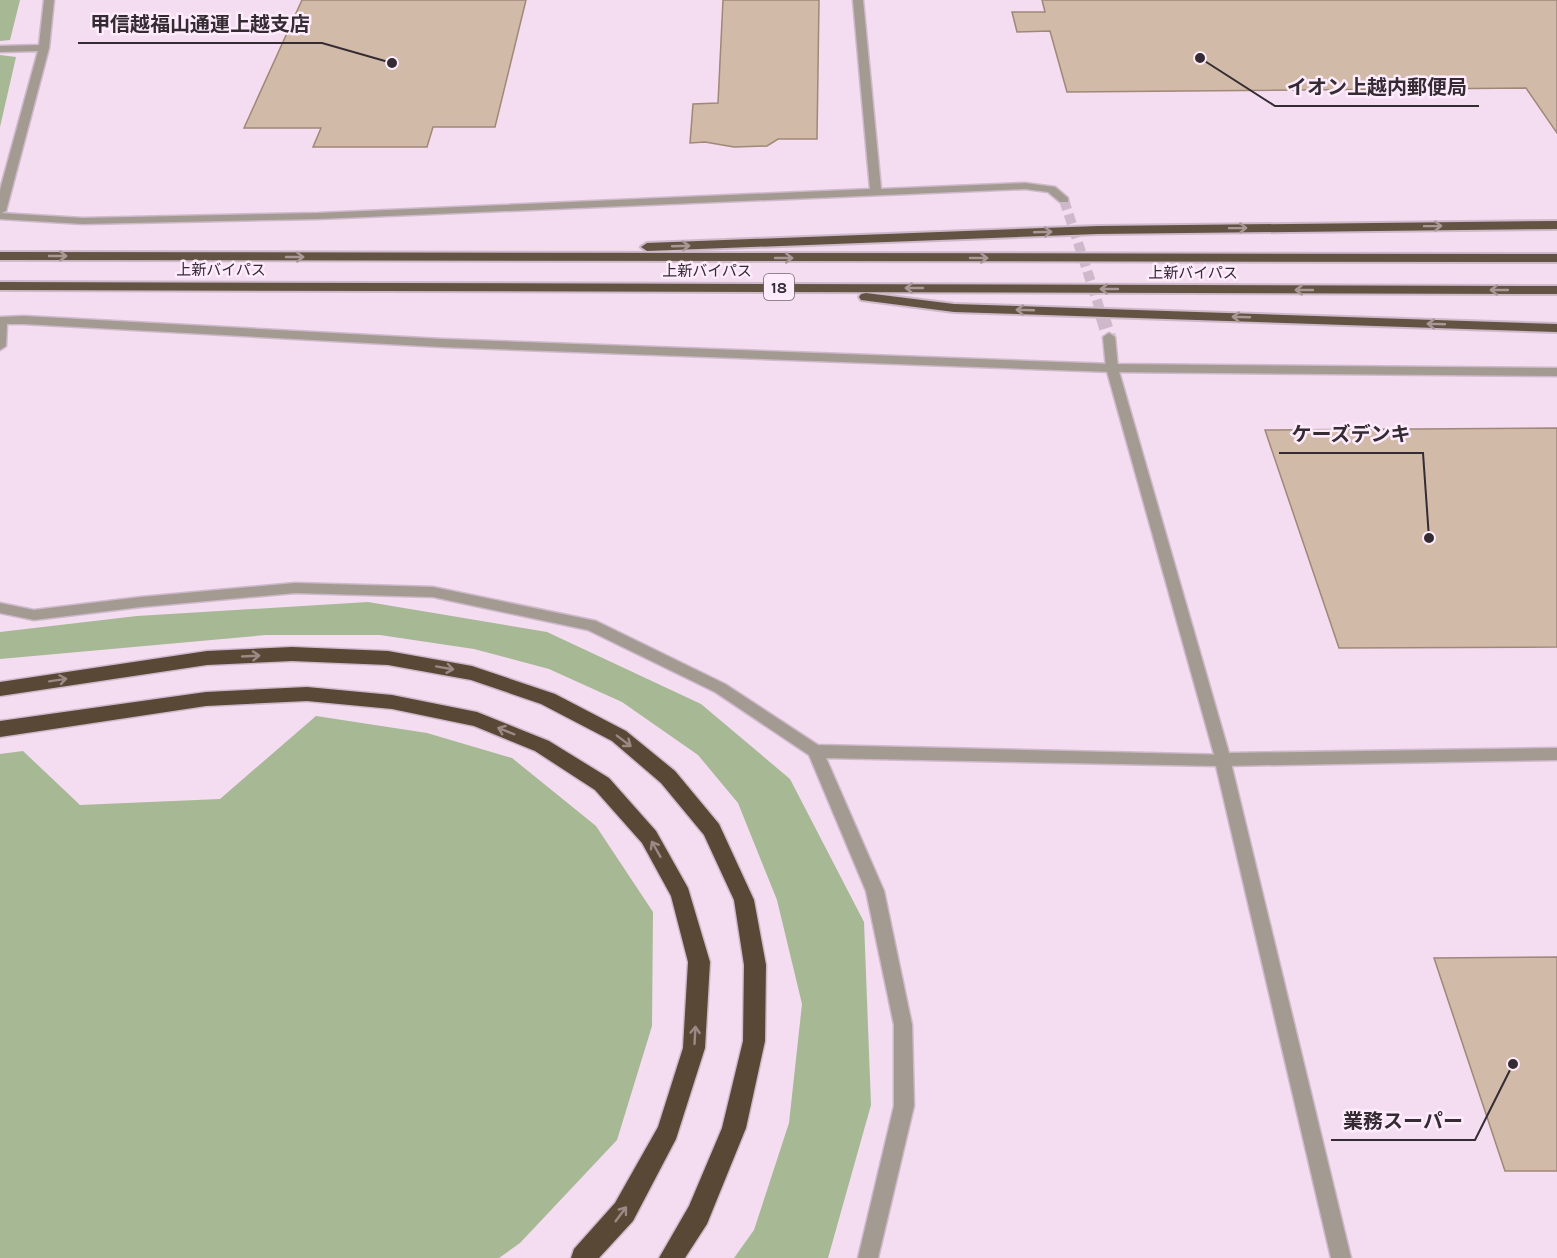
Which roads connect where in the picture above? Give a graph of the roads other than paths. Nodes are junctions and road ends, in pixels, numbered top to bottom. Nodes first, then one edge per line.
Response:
1 (49, 0) edge
2 (858, 0) edge
3 (44, 48) junction
4 (0, 49) edge
5 (876, 192) junction
6 (1064, 200) dead end
7 (0, 211) edge
8 (0, 216) edge
9 (1557, 225) edge
10 (0, 256) edge
11 (370, 258) junction
12 (1557, 258) edge
13 (0, 286) edge
14 (794, 287) junction
15 (1557, 290) edge
16 (0, 321) edge
17 (1557, 328) edge
18 (1109, 337) tunnel mouth
19 (0, 346) edge
20 (1112, 368) junction
21 (1557, 372) edge
22 (0, 608) edge
23 (0, 689) edge
24 (0, 729) edge
25 (815, 751) junction
26 (1557, 754) edge
27 (1223, 760) junction
28 (583, 1258) edge
29 (671, 1258) edge
30 (868, 1258) edge
31 (1341, 1258) edge

1 - 3 street
2 - 5 street
3 - 4 street
3 - 7 street
5 - 6 street
5 - 8 street
11 -> 9 highway
10 -> 11 highway, 上新バイパス / 18
11 -> 12 highway, 上新バイパス / 18
13 - 14 highway, 上新バイパス / 18
15 -> 14 highway, 上新バイパス / 18
17 -> 14 highway
16 - 19 street
16 - 20 street
18 - 20 street
20 - 21 street
20 - 27 street
22 - 25 street
23 -> 29 highway
28 -> 24 highway
25 - 27 street
25 - 30 street
26 - 27 street
27 - 31 street

